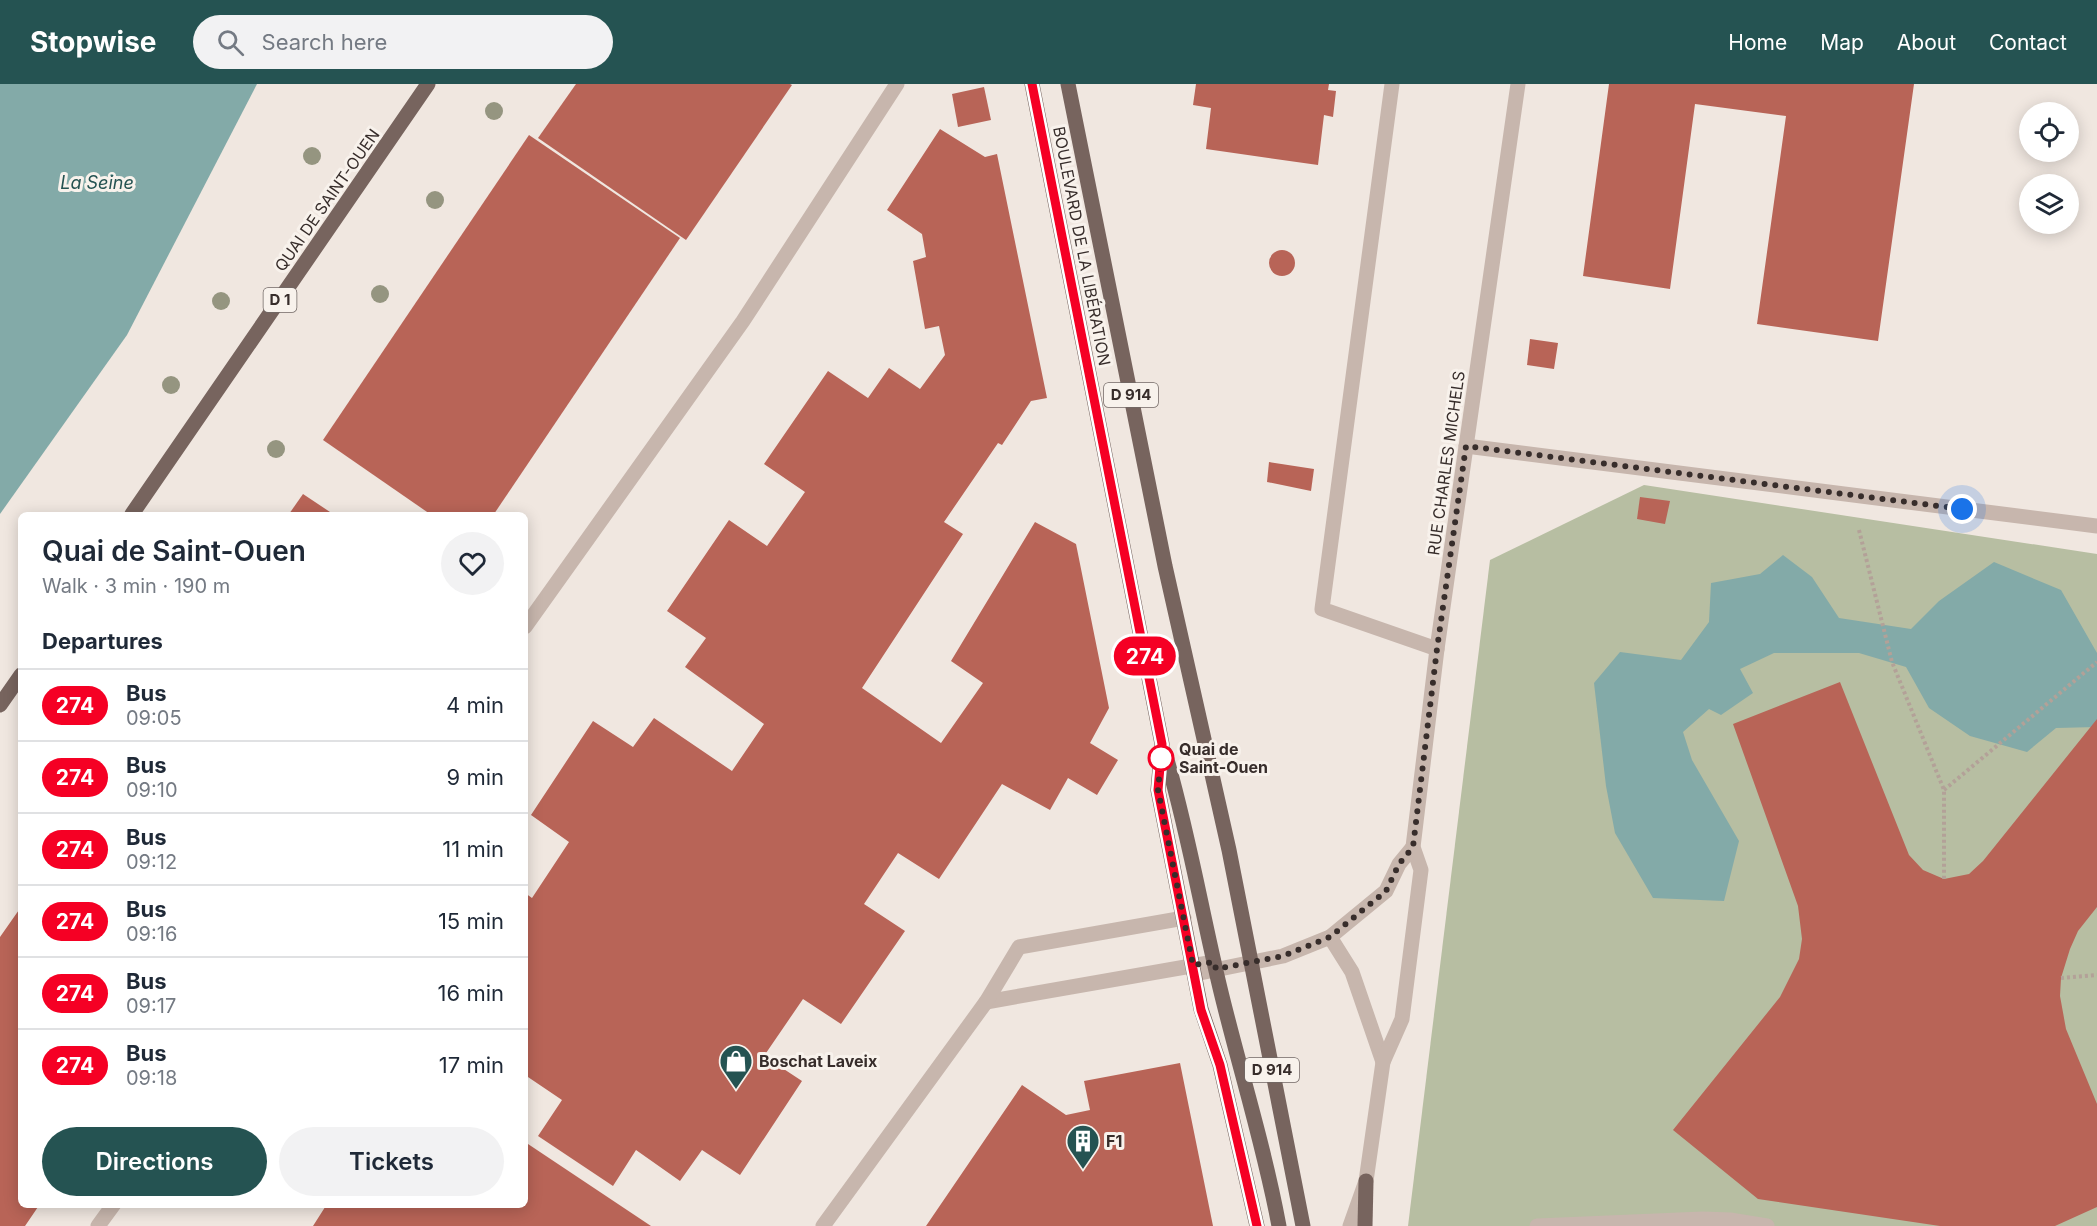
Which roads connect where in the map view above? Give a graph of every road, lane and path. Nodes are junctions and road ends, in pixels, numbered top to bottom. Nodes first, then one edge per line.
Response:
1 (428, 84) edge
2 (897, 84) edge
3 (1032, 84) edge
4 (1068, 84) edge
5 (1392, 84) edge
6 (1518, 84) edge
7 (1466, 446) junction
8 (1850, 495) junction
9 (133, 512) edge
10 (2097, 526) edge
11 (528, 623) edge
12 (1437, 649) junction
13 (2097, 662) edge
14 (18, 679) edge
15 (0, 705) edge
16 (1162, 744) junction
17 (1944, 790) junction
18 (1413, 847) junction
19 (1944, 879) dead end
20 (1184, 918) junction
21 (1330, 937) junction
22 (1251, 962) junction
23 (1215, 966) junction
24 (1194, 969) junction
25 (2097, 975) edge
26 (2061, 978) dead end
27 (986, 1002) junction
28 (1383, 1062) junction
29 (1366, 1181) junction
30 (111, 1208) edge
31 (98, 1226) edge
32 (823, 1226) edge
33 (1257, 1226) edge
34 (1279, 1226) edge
35 (1303, 1226) edge
36 (1350, 1226) edge
37 (1365, 1226) edge
38 (1537, 1226) edge
39 (1767, 1226) edge

1 - 9 main road, QUAI DE SAINT-OUEN / D 1
2 - 11 street
3 - 16 main road, BOULEVARD DE LA LIBÉRATION / D 914
4 - 22 main road, BOULEVARD DE LA LIBÉRATION / D 914
5 - 12 street
6 - 7 street, RUE CHARLES MICHELS
7 - 8 street
7 - 12 street, RUE CHARLES MICHELS
8 - 10 street
8 - 17 path
12 - 18 street, RUE CHARLES MICHELS
13 - 17 path
14 - 15 main road
16 - 20 main road, BOULEVARD DE LA LIBÉRATION / D 914
16 - 23 main road
17 - 19 path
18 - 21 street, RUE CHARLES MICHELS
18 - 28 street, RUE CHARLES MICHELS
20 - 24 main road, BOULEVARD DE LA LIBÉRATION / D 914
20 - 27 street
21 - 22 street, RUE CHARLES MICHELS
21 - 28 street
22 - 23 street, RUE CHARLES MICHELS
22 - 35 main road, BOULEVARD DE LA LIBÉRATION / D 914
23 - 24 street, RUE CHARLES MICHELS
23 - 34 main road
24 - 27 street, RUE CHARLES MICHELS
24 - 33 main road, BOULEVARD DE LA LIBÉRATION / D 914
25 - 26 path
27 - 32 street
28 - 29 street, RUE CHARLES MICHELS
29 - 36 street, RUE CHARLES MICHELS
29 - 37 main road
30 - 31 street
38 - 39 street

